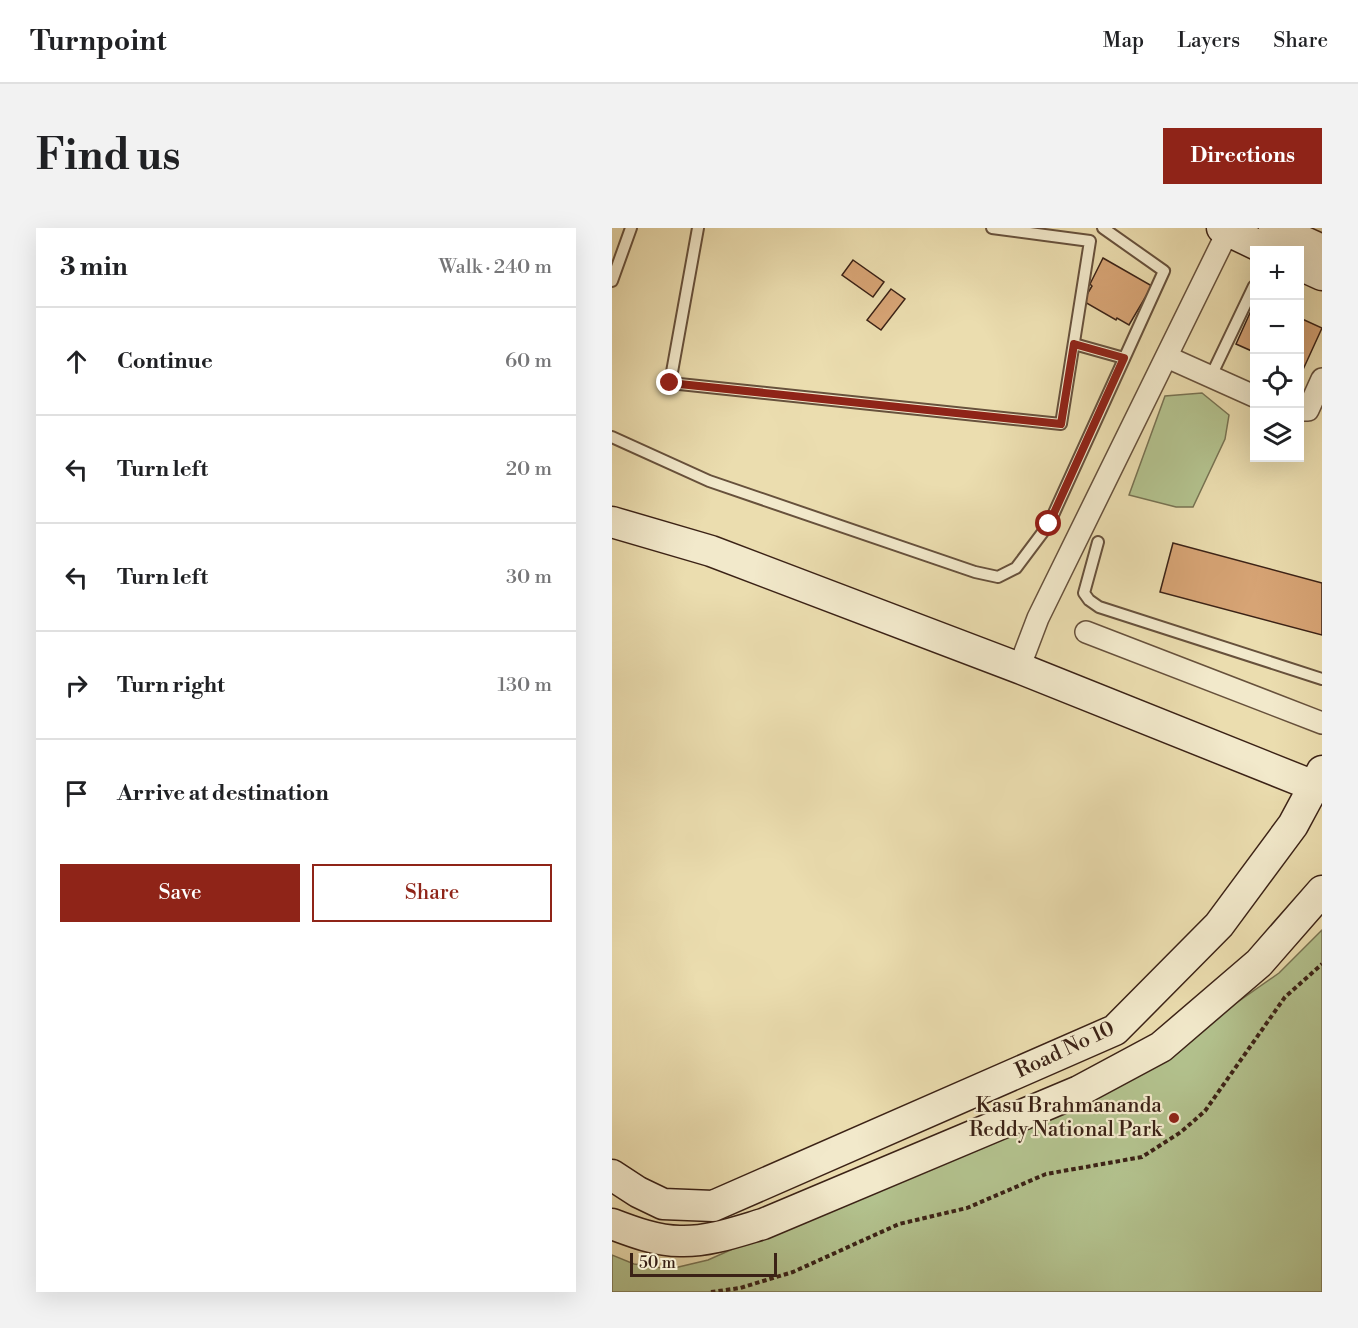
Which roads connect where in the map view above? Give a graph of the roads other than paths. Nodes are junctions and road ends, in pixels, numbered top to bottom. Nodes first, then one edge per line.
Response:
1 (631, 228) edge
2 (698, 228) edge
3 (992, 228) edge
4 (1103, 228) edge
5 (1274, 228) edge
6 (1225, 230) edge
7 (1259, 246) edge
8 (1322, 250) edge
9 (1304, 267) edge
10 (1322, 275) edge
11 (612, 281) edge
12 (1250, 294) edge
13 (1074, 344) junction
14 (1167, 357) junction
15 (1124, 358) junction
16 (1211, 376) junction
17 (1322, 379) edge
18 (1250, 394) edge
19 (1304, 410) edge
20 (612, 437) edge
21 (612, 522) edge
22 (1098, 542) dead end
23 (1086, 632) dead end
24 (1019, 668) junction
25 (1322, 679) edge
26 (1322, 723) edge
27 (1318, 779) edge
28 (1322, 891) edge
29 (612, 1175) edge
30 (663, 1204) junction
31 (612, 1224) edge
32 (656, 1238) junction

1 - 11 lane
2 - 13 lane
3 - 13 lane
4 - 15 lane
5 - 8 main road
6 - 7 main road
6 - 14 street
9 - 10 main road
12 - 16 lane
13 - 15 lane
14 - 16 street
14 - 24 street
15 - 20 lane
16 - 18 street
17 - 19 street
21 - 24 main road
22 - 25 lane
23 - 26 street
24 - 27 main road
27 - 30 main road, Road No 10
28 - 32 main road, Road No 10
29 - 30 main road, Road No 10
30 - 32 main road
31 - 32 main road, Road No 10

